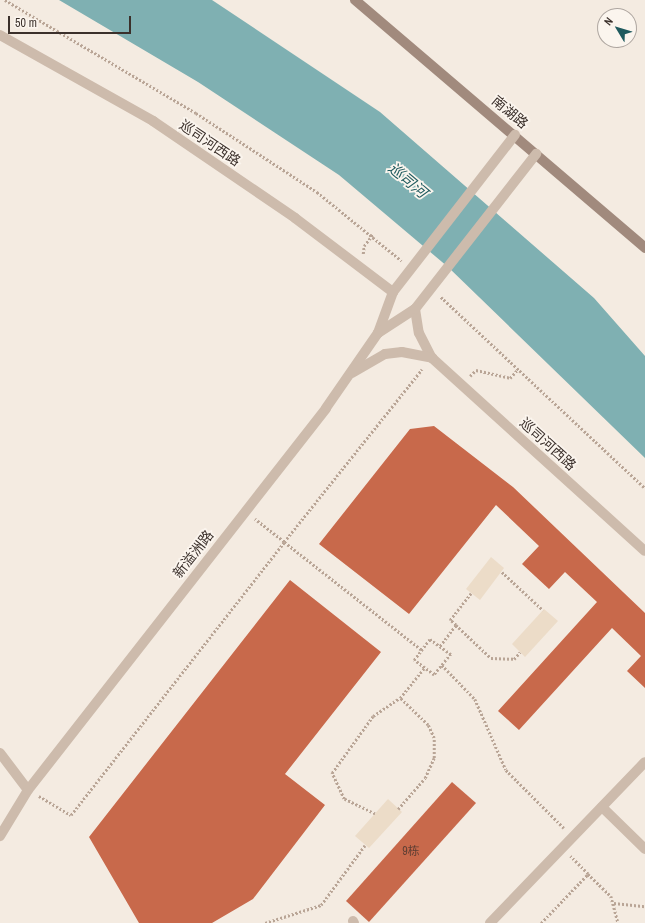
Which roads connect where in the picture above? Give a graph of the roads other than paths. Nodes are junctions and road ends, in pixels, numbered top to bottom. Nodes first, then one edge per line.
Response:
1 (355, 0) edge
2 (0, 36) edge
3 (515, 135) junction
4 (536, 154) junction
5 (645, 248) edge
6 (393, 292) junction
7 (415, 309) junction
8 (378, 333) junction
9 (432, 358) junction
10 (349, 374) junction
11 (645, 551) edge
12 (0, 753) edge
13 (645, 762) edge
14 (28, 790) junction
15 (602, 807) junction
16 (0, 836) edge
17 (645, 849) edge
18 (490, 923) edge

1 - 3 main road, 南湖路
2 - 6 street, 巡司河西路
3 - 4 main road, 南湖路
3 - 6 street, bridge
4 - 5 main road, 南湖路
4 - 7 street, bridge
6 - 8 street
7 - 8 street
7 - 9 street
8 - 10 street, 新溢洲路
9 - 10 street
9 - 11 street, 巡司河西路
10 - 14 street, 新溢洲路
12 - 14 street
13 - 15 street
14 - 16 street, 新溢洲路
15 - 17 street
15 - 18 street

